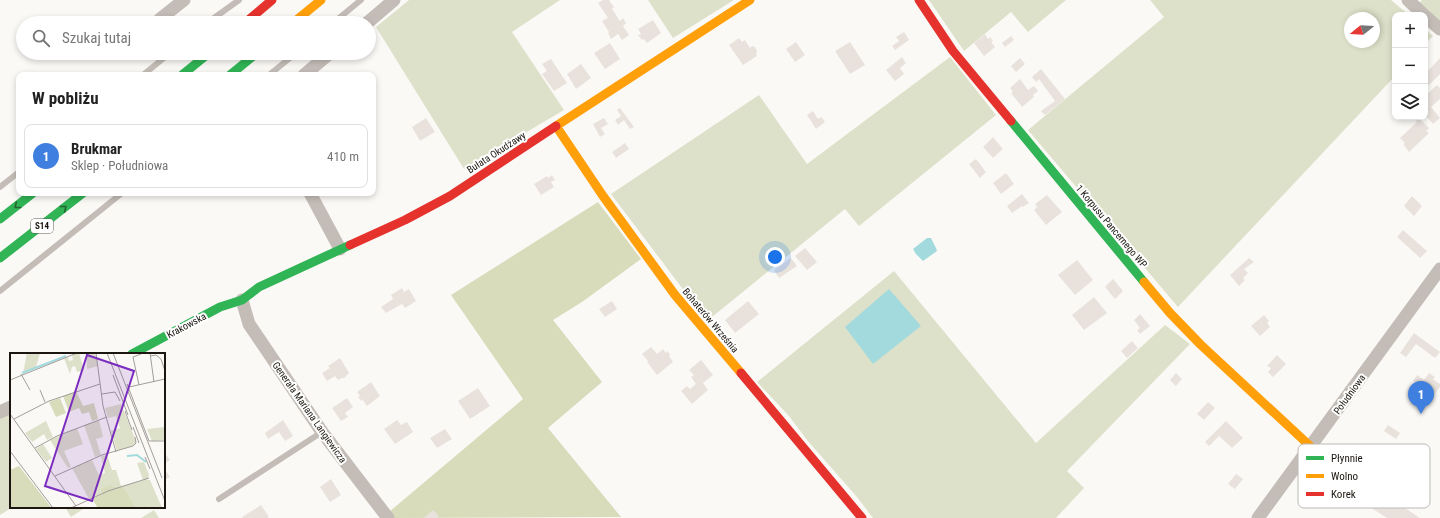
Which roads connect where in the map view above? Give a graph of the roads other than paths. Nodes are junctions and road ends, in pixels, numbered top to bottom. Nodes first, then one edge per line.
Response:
1 (239, 0) edge
2 (272, 0) edge
3 (321, 0) edge
4 (361, 0) edge
5 (394, 0) edge
6 (750, 0) edge
7 (919, 0) edge
8 (1408, 0) edge
9 (181, 1) edge
10 (1420, 12) edge
11 (164, 16) edge
12 (217, 16) edge
13 (253, 16) edge
14 (302, 16) edge
15 (342, 16) edge
16 (375, 16) edge
17 (1428, 19) edge
18 (1440, 29) edge
19 (161, 60) edge
20 (200, 60) edge
21 (248, 60) edge
22 (287, 60) edge
23 (322, 60) edge
24 (147, 72) edge
25 (186, 72) edge
26 (234, 72) edge
27 (273, 72) edge
28 (308, 72) edge
29 (556, 126) junction
30 (16, 174) edge
31 (0, 187) edge
32 (29, 196) edge
33 (79, 196) edge
34 (118, 196) edge
35 (312, 196) edge
36 (0, 219) edge
37 (340, 249) junction
38 (0, 258) edge
39 (1440, 269) edge
40 (0, 291) edge
41 (242, 300) junction
42 (134, 353) edge
43 (10, 407) edge
44 (0, 412) edge
45 (322, 432) junction
46 (1308, 444) edge
47 (1311, 444) edge
48 (1298, 463) edge
49 (219, 499) dead end
50 (388, 518) edge
51 (862, 518) edge
52 (1258, 518) edge

1 - 12 lane
2 - 13 main road
3 - 14 main road
4 - 15 lane
5 - 16 street
6 - 29 main road, Bułata Okudżawy
7 - 46 main road, 1 Korpusu Pancernego WP
8 - 10 street
9 - 11 street
17 - 18 street
19 - 24 lane
20 - 25 main road
21 - 26 main road
22 - 27 lane
23 - 28 street
29 - 37 main road, Bułata Okudżawy
29 - 51 main road, Bohaterów Września
30 - 31 lane
32 -> 36 main road
38 -> 33 main road, S14
34 - 40 lane
35 - 37 street
37 - 41 main road, Bułata Okudżawy
39 - 47 street, Południowa
41 - 42 main road, Krakowska
41 - 45 street, Generała Mariana Langiewicza
43 - 44 street
45 - 49 lane
45 - 50 street, Generała Mariana Langiewicza
48 - 52 street, Południowa

